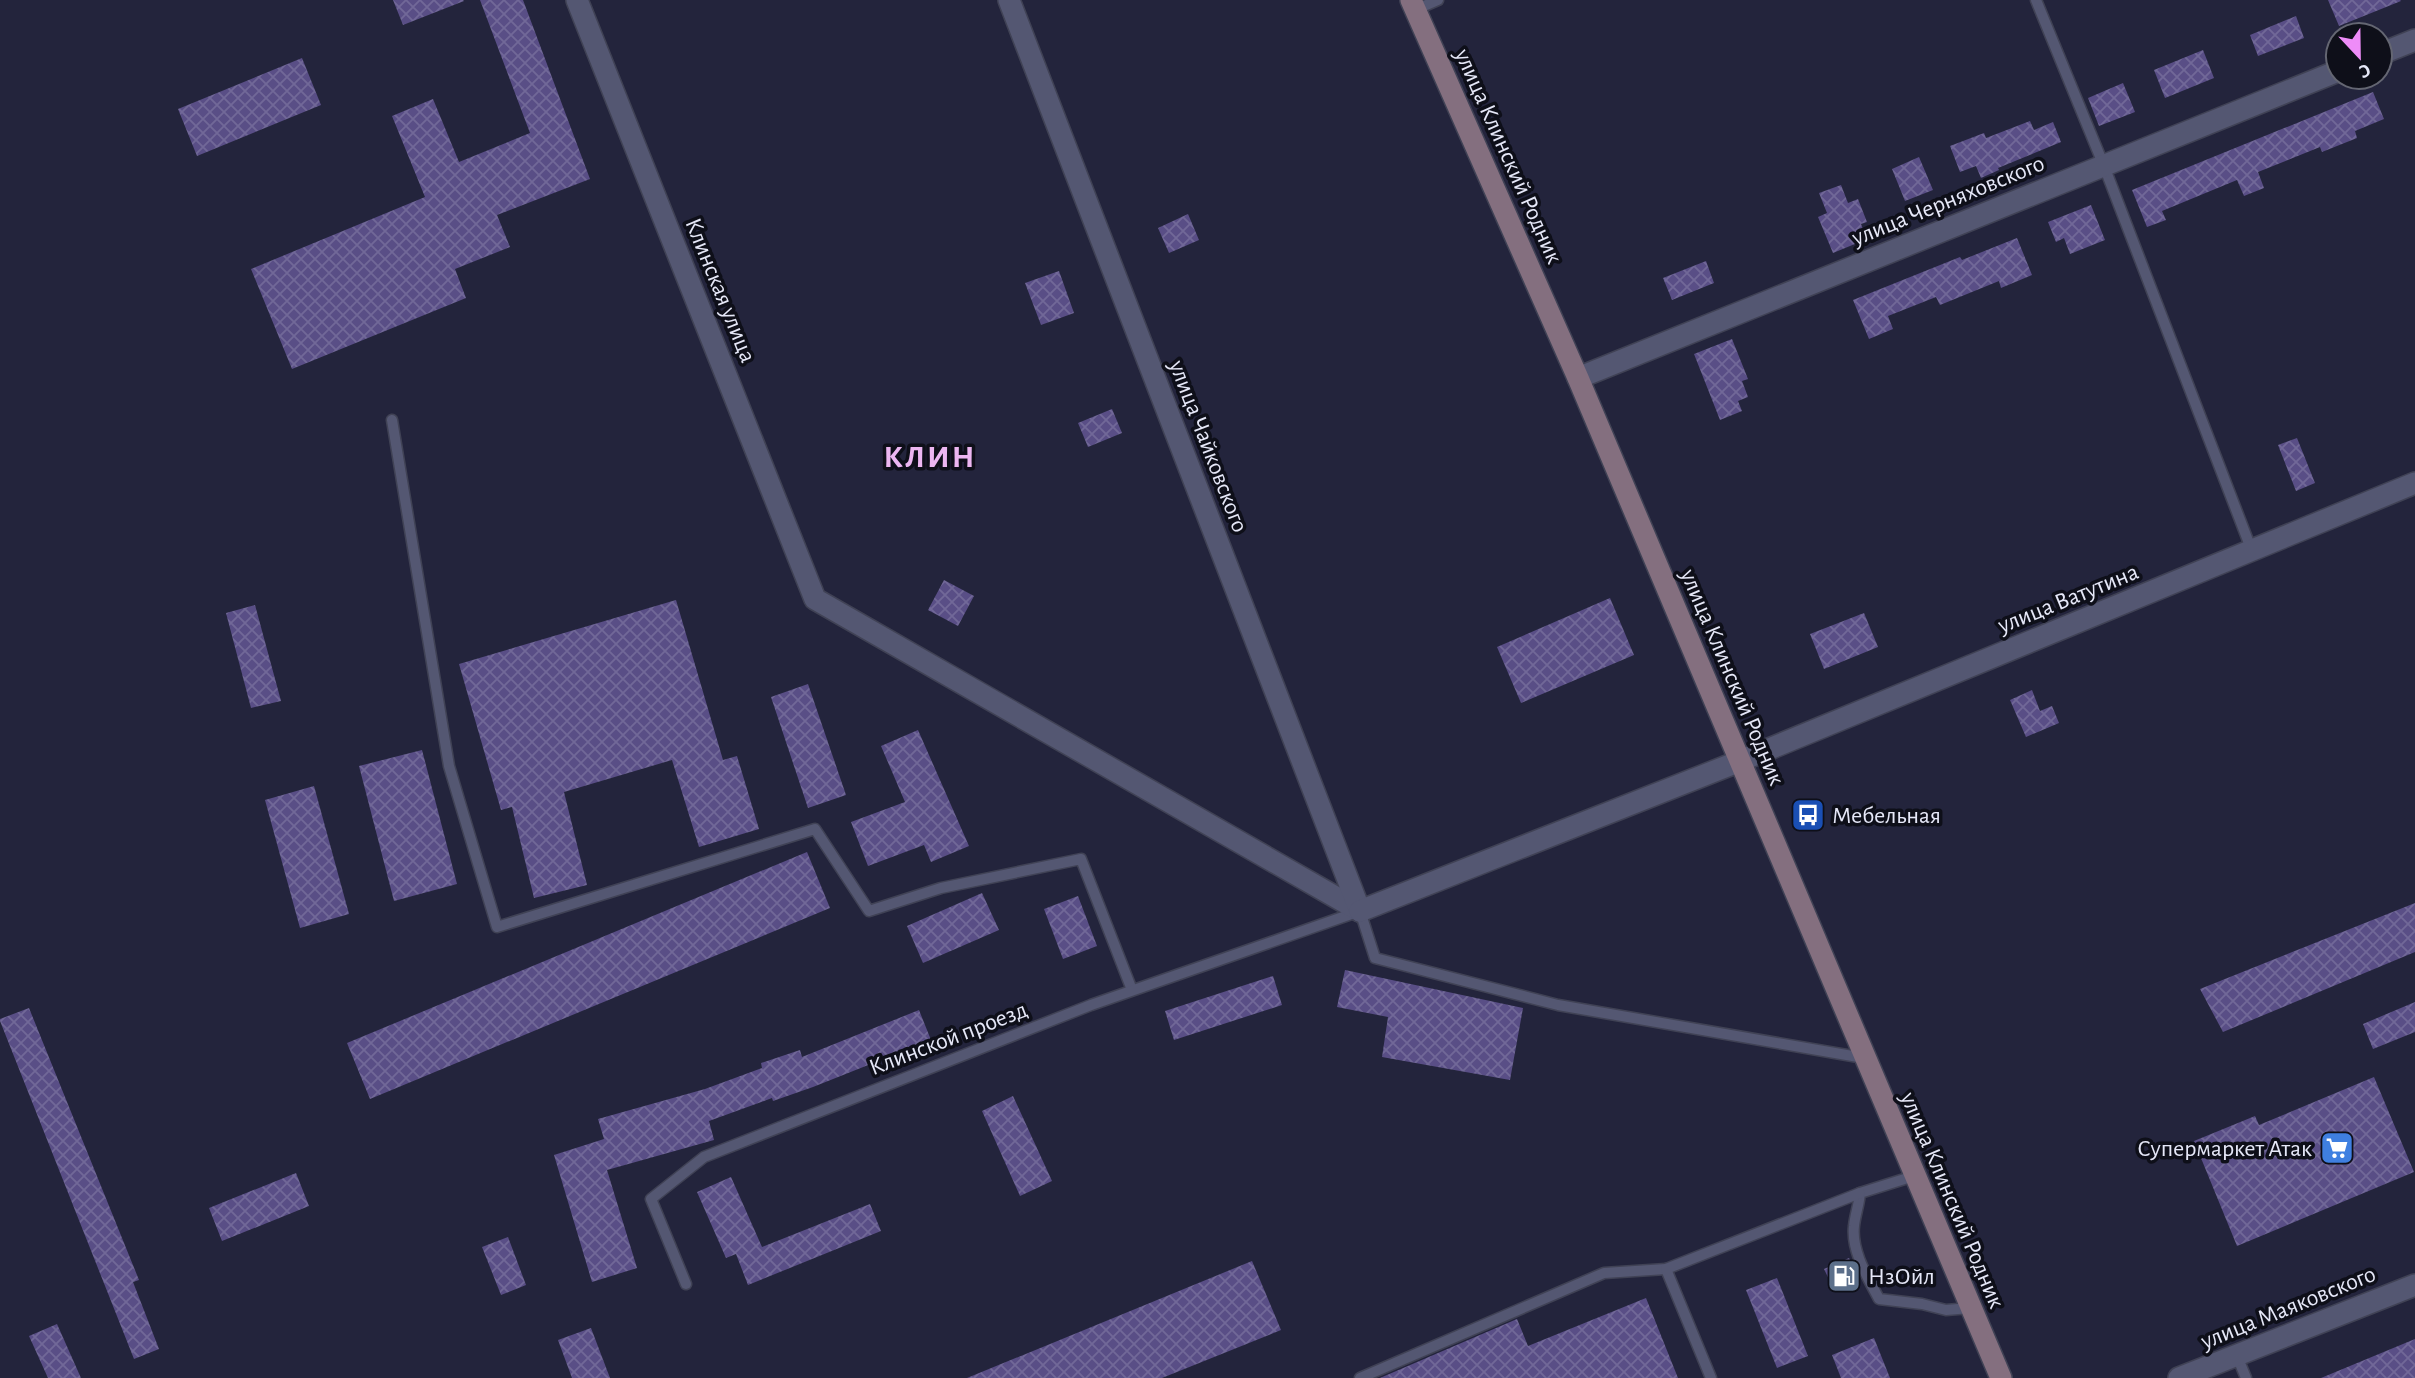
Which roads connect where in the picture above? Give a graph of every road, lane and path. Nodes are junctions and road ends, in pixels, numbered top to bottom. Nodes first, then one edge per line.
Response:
1 (577, 0) edge
2 (1009, 0) edge
3 (1438, 0) edge
4 (2036, 0) edge
5 (1413, 5) edge
6 (2415, 40) edge
7 (2394, 48) edge
8 (2324, 77) edge
9 (2104, 166) junction
10 (1577, 378) junction
11 (392, 420) dead end
12 (2415, 483) edge
13 (2252, 551) junction
14 (1740, 761) junction
15 (1360, 911) junction
16 (1132, 990) junction
17 (1864, 1058) junction
18 (1914, 1176) junction
19 (1860, 1193) junction
20 (1666, 1269) junction
21 (686, 1284) dead end
22 (2415, 1285) edge
23 (1970, 1308) junction
24 (2237, 1356) junction
25 (1360, 1378) edge
26 (1711, 1378) edge
27 (2001, 1378) edge
28 (2179, 1378) edge
29 (2246, 1378) edge

1 - 15 street, Клинская улица
2 - 15 street, улица Чайковского
3 - 5 lane
4 - 9 lane
5 - 10 main road, улица Клинский Родник
6 - 7 street
8 - 9 street, улица Черняховского
9 - 10 street, улица Черняховского
9 - 13 lane
10 - 14 main road, улица Клинский Родник
11 - 16 lane
12 - 13 street, улица Ватутина
13 - 14 street, улица Ватутина
14 - 15 street, улица Ватутина
14 - 17 main road, улица Клинский Родник
15 - 16 lane, Клинской проезд
15 - 17 lane
16 - 21 lane, Клинской проезд
17 - 18 main road, улица Клинский Родник
18 - 19 lane
18 - 23 main road, улица Клинский Родник
19 - 20 lane
19 - 23 lane
20 - 25 lane
20 - 26 lane
22 - 24 street, улица Маяковского
23 - 27 main road, улица Клинский Родник
24 - 28 street, улица Маяковского
24 - 29 lane

